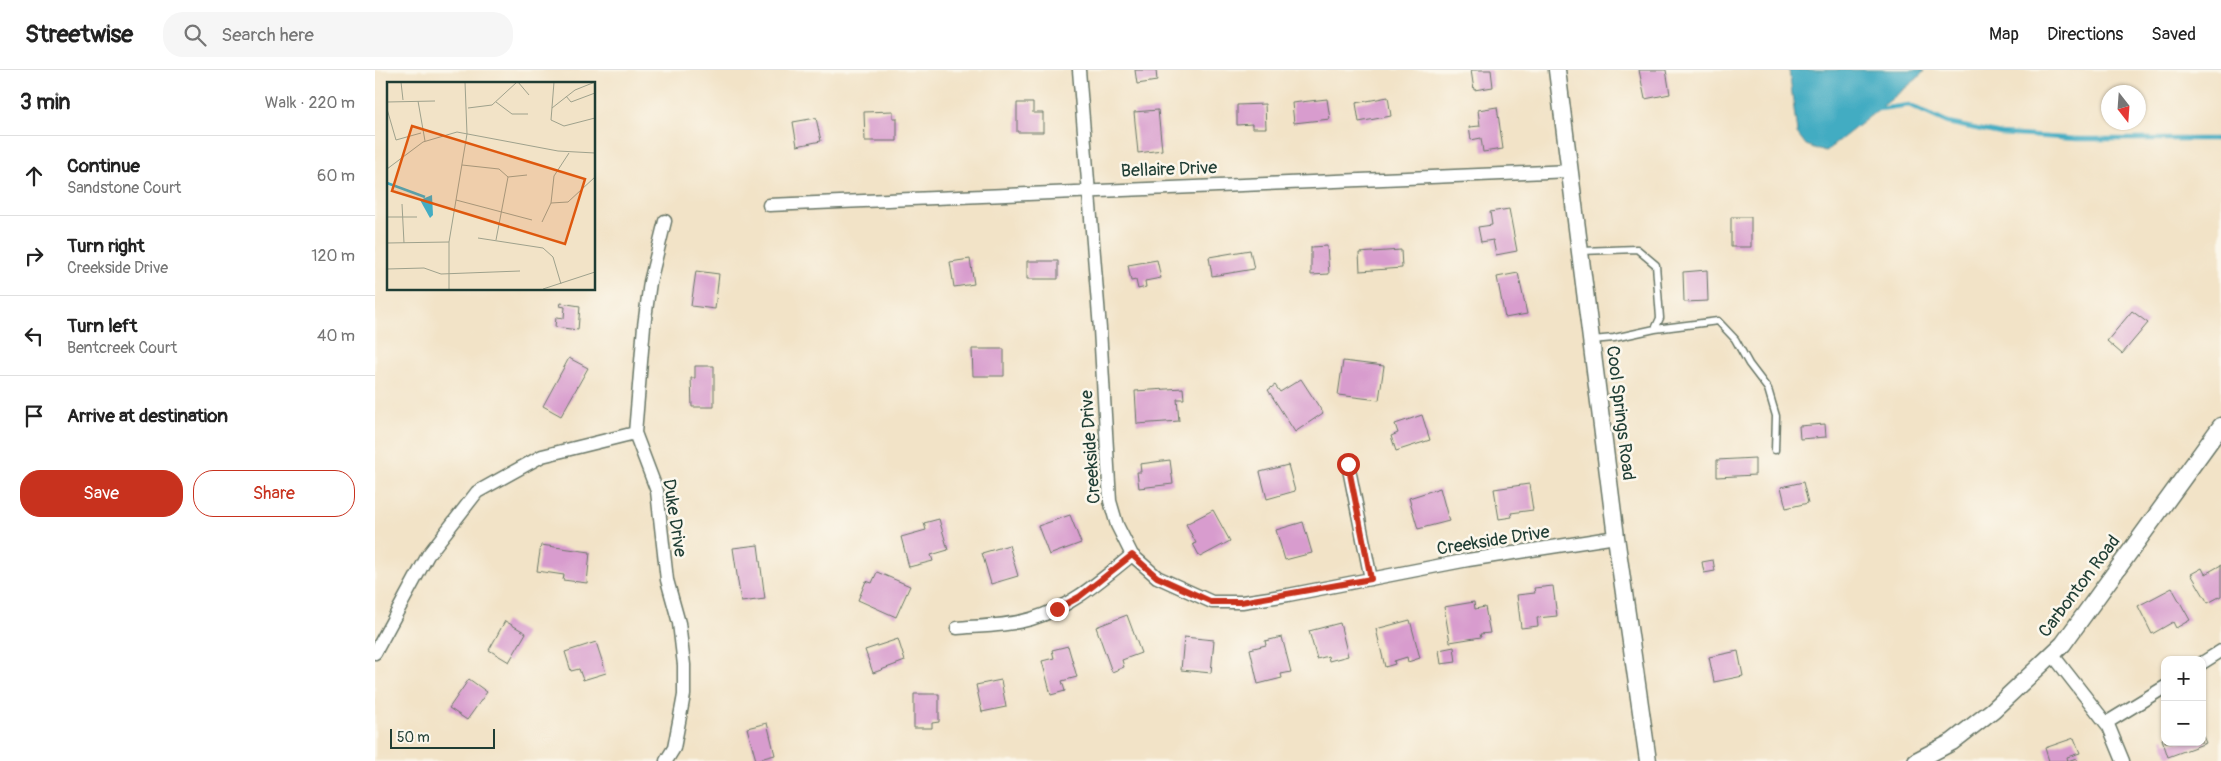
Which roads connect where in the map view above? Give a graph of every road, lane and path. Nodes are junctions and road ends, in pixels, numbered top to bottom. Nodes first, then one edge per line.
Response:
1 (1079, 70) edge
2 (1557, 70) edge
3 (1571, 171) junction
4 (1089, 190) junction
5 (769, 205) dead end
6 (665, 221) dead end
7 (1581, 251) junction
8 (1655, 329) junction
9 (1592, 340) junction
10 (2221, 426) edge
11 (635, 433) junction
12 (1775, 450) dead end
13 (1348, 464) dead end
14 (1616, 537) junction
15 (1132, 555) junction
16 (1371, 579) junction
17 (957, 628) dead end
18 (2221, 651) edge
19 (375, 653) edge
20 (2052, 654) junction
21 (2206, 660) edge
22 (2161, 689) edge
23 (2106, 723) junction
24 (666, 761) edge
25 (1648, 761) edge
26 (1916, 761) edge
27 (2123, 761) edge

1 - 4 street, Creekside Drive
2 - 3 street, Cool Springs Road
3 - 4 street, Bellaire Drive
3 - 7 street, Cool Springs Road
4 - 5 street, Bellaire Drive
4 - 15 street, Creekside Drive
6 - 11 street, Duke Drive
7 - 8 lane
7 - 9 street, Cool Springs Road
8 - 9 lane
8 - 12 lane
9 - 14 street, Cool Springs Road
10 - 20 street, Carbonton Road
11 - 19 street
11 - 24 street, Duke Drive
13 - 16 street
14 - 16 street, Creekside Drive
14 - 25 street, Cool Springs Road
15 - 16 street, Creekside Drive
15 - 17 street
18 - 21 street
20 - 23 street
20 - 26 street, Carbonton Road
22 - 23 street
23 - 27 street

